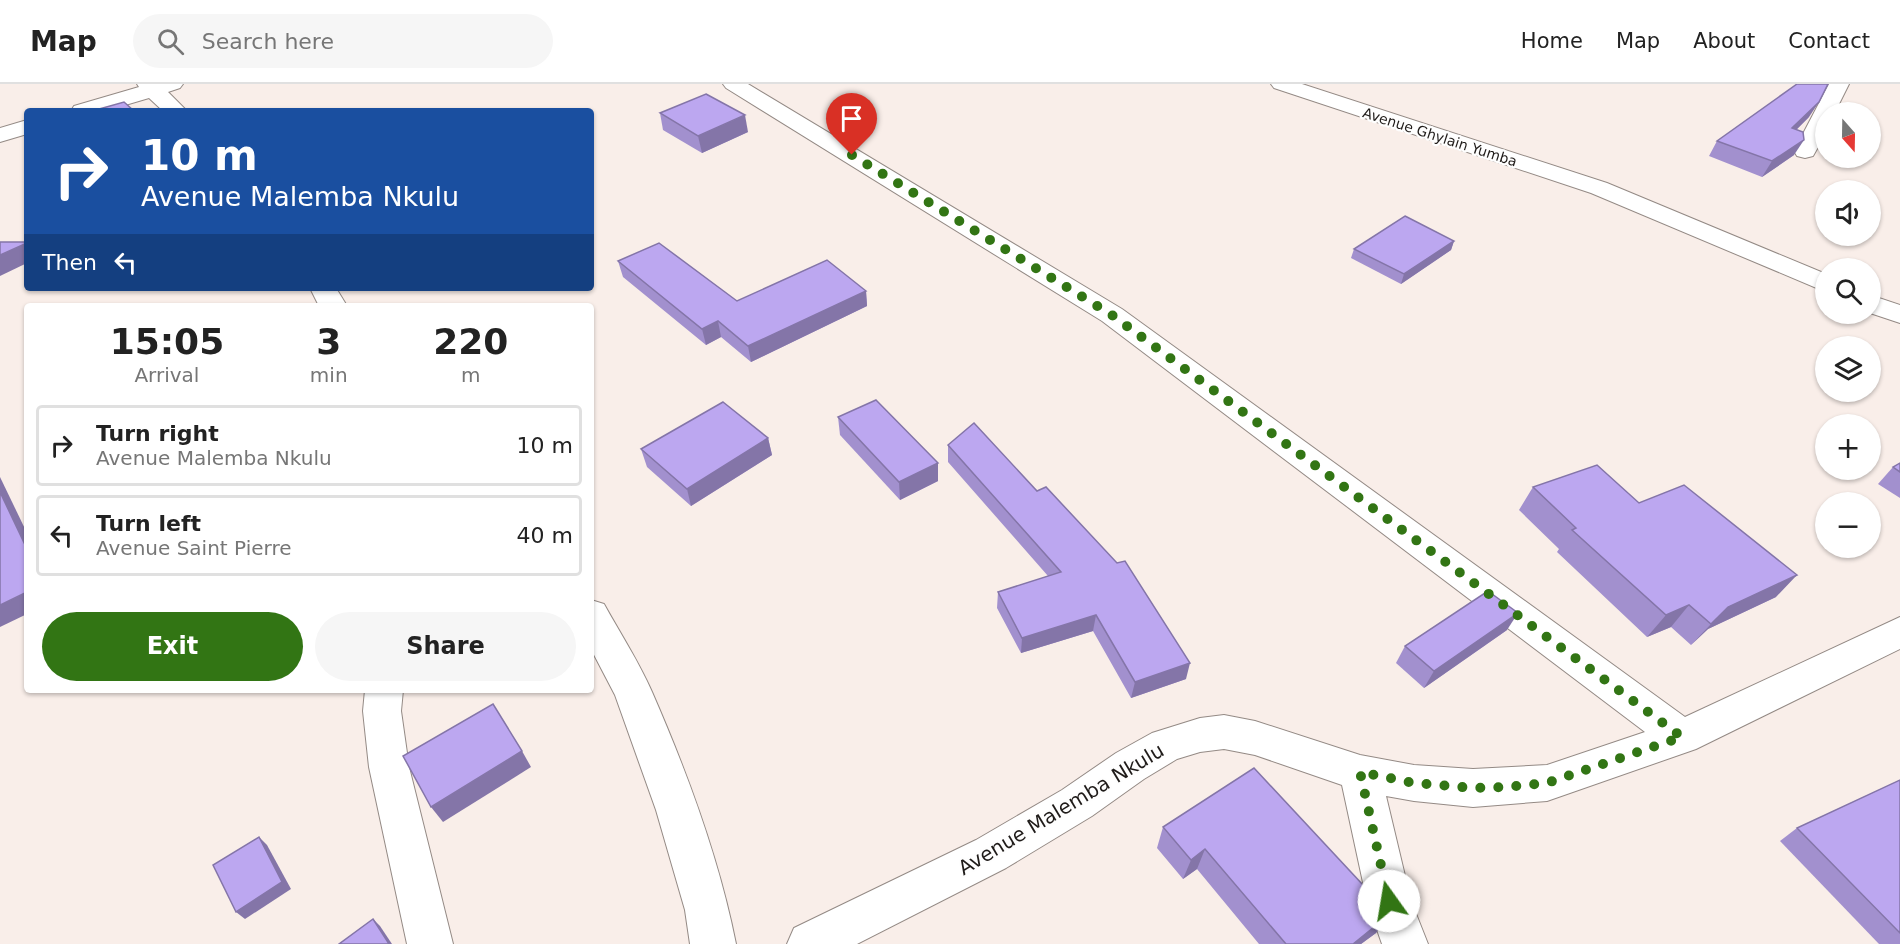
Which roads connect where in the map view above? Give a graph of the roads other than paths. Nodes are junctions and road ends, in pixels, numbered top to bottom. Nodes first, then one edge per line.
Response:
1 (733, 84) edge
2 (1281, 84) edge
3 (1839, 84) edge
4 (158, 86) edge
5 (91, 108) edge
6 (174, 108) edge
7 (24, 128) edge
8 (0, 135) edge
9 (1805, 151) edge
10 (1815, 280) edge
11 (1881, 307) edge
12 (1900, 315) edge
13 (594, 620) edge
14 (1900, 632) edge
15 (384, 693) edge
16 (1682, 737) junction
17 (1360, 772) junction
18 (430, 944) edge
19 (713, 944) edge
20 (810, 944) edge
21 (1405, 944) edge

1 - 16 street
2 - 10 street, Avenue Ghylain Yumba
3 - 9 street
4 - 5 street
4 - 6 street
7 - 8 street
11 - 12 street
13 - 19 street
14 - 16 street, Avenue Malemba Nkulu
15 - 18 street
16 - 17 street, Avenue Malemba Nkulu
17 - 20 street, Avenue Malemba Nkulu
17 - 21 street

